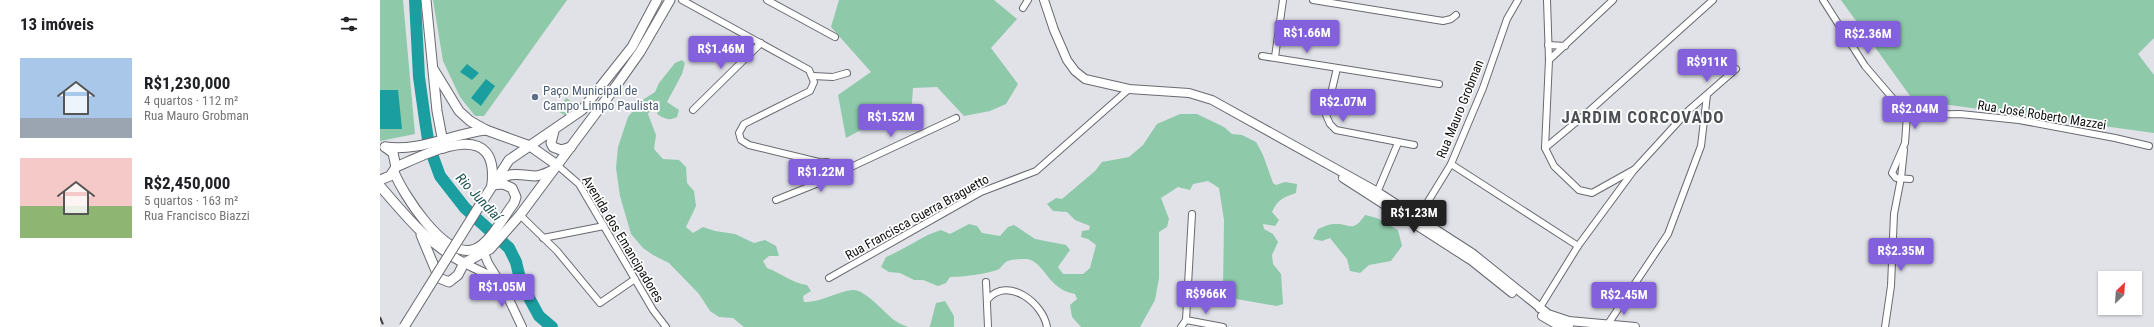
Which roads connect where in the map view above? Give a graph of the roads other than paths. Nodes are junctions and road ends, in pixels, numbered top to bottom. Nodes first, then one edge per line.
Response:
1 (426, 0) edge
2 (657, 0) edge
3 (670, 0) edge
4 (682, 0) edge
5 (767, 0) edge
6 (1028, 0) edge
7 (1044, 0) edge
8 (1283, 0) edge
9 (1312, 0) edge
10 (1518, 0) edge
11 (1547, 0) edge
12 (1614, 0) edge
13 (1713, 0) edge
14 (1823, 0) edge
15 (1023, 8) dead end
16 (1456, 15) dead end
17 (835, 37) dead end
18 (762, 43) junction
19 (1548, 45) junction
20 (1565, 46) junction
21 (1262, 56) dead end
22 (1275, 57) junction
23 (1549, 60) junction
24 (1337, 68) junction
25 (1736, 69) dead end
26 (434, 70) junction
27 (847, 73) dead end
28 (813, 76) junction
29 (1439, 84) dead end
30 (1129, 90) junction
31 (1707, 95) junction
32 (693, 110) dead end
33 (1907, 115) junction
34 (956, 118) dead end
35 (486, 130) junction
36 (554, 131) junction
37 (1398, 143) junction
38 (1905, 143) junction
39 (441, 144) junction
40 (474, 144) junction
41 (1414, 145) dead end
42 (530, 146) junction
43 (2150, 146) dead end
44 (383, 147) edge
45 (571, 147) junction
46 (1545, 148) junction
47 (420, 151) junction
48 (802, 159) junction
49 (823, 163) junction
50 (1451, 164) junction
51 (556, 168) junction
52 (1635, 169) junction
53 (395, 170) junction
54 (817, 173) junction
55 (834, 175) junction
56 (1901, 178) junction
57 (1910, 179) dead end
58 (380, 180) edge
59 (826, 180) junction
60 (380, 186) edge
61 (492, 186) junction
62 (810, 187) junction
63 (1376, 195) junction
64 (776, 200) dead end
65 (1192, 214) dead end
66 (520, 215) junction
67 (1417, 220) junction
68 (604, 226) junction
69 (417, 229) junction
70 (543, 238) junction
71 (486, 246) junction
72 (1578, 246) junction
73 (464, 263) junction
74 (829, 278) dead end
75 (498, 279) junction
76 (634, 279) junction
77 (986, 282) dead end
78 (988, 299) junction
79 (1539, 309) junction
80 (1886, 316) junction
81 (1186, 320) junction
82 (1608, 324) junction
83 (404, 327) edge
84 (522, 327) edge
85 (666, 327) edge
86 (988, 327) edge
87 (1047, 327) edge
88 (1181, 327) edge
89 (1223, 327) edge
90 (1569, 327) edge
91 (1635, 327) edge
92 (1882, 327) edge
93 (1885, 327) edge

1 - 26 main road
2 - 36 main road
3 - 45 main road
4 - 18 street
5 - 17 street
6 - 15 street
7 - 30 main road
8 - 22 street
9 - 16 street
10 - 50 street, Rua Mauro Grobman
11 - 19 street
12 - 20 street
13 - 46 street
14 - 33 street
18 - 28 street
18 - 32 street
19 - 20 street
19 - 23 street
20 - 23 street
21 - 22 street
22 - 24 street
23 - 46 street
24 - 29 street
24 - 37 street
25 - 31 street
26 - 35 main road
26 - 39 main road
27 - 28 street
28 - 48 street
30 - 63 main road
30 - 74 street, Rua Francisca Guerra Braguetto
31 - 52 street
31 - 82 street
33 - 38 street
33 - 43 street, Rua José Roberto Mazzei
34 - 55 street
35 - 39 main road
35 - 40 main road
35 - 42 main road
36 - 42 main road
36 - 45 main road
37 - 41 street
37 - 63 street
38 - 56 street
38 - 56 street
39 - 40 main road
39 - 47 main road
40 - 61 main road
42 - 51 main road
42 - 61 main road
44 - 47 main road
44 - 53 main road
45 - 51 main road
46 - 52 street
47 - 53 main road
48 - 49 street
48 - 54 street
49 - 54 street
49 - 55 street
50 - 67 street, Rua Mauro Grobman
50 - 72 street
51 - 61 main road
51 - 66 main road
51 - 68 street, Avenida dos Emancipadores
52 - 72 street
53 - 58 main road
53 - 71 main road
54 - 59 street
54 - 62 street
55 - 59 street
56 - 57 street
56 - 80 street
59 - 62 street
60 - 69 main road
61 - 71 main road
61 - 83 main road, bridge
62 - 64 street
63 - 67 main road
65 - 81 street
66 - 70 street
66 - 71 main road
67 - 79 main road
67 - 90 main road
68 - 70 street
68 - 76 street, Avenida dos Emancipadores
69 - 73 main road
69 - 73 main road
70 - 76 street
71 - 73 main road
71 - 75 main road
72 - 79 street
73 - 75 main road
75 - 84 main road
76 - 85 street, Avenida dos Emancipadores
77 - 78 street
78 - 86 street
78 - 87 street
79 - 82 main road
80 - 92 street
80 - 93 street
81 - 88 street
81 - 89 street
82 - 91 main road

